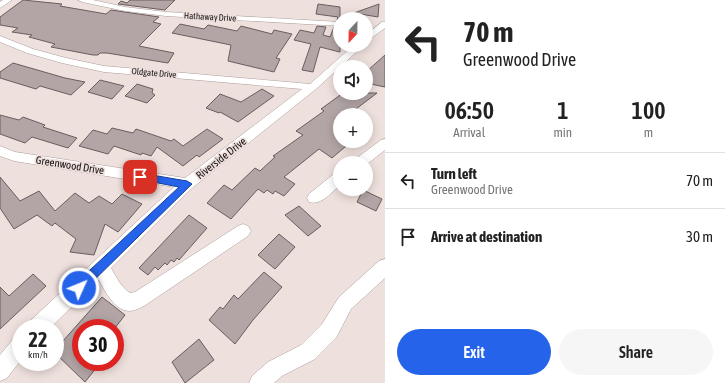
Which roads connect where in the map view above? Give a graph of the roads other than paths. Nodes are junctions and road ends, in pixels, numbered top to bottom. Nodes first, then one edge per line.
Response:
1 (8, 0) edge
2 (82, 0) edge
3 (0, 6) edge
4 (333, 24) edge
5 (383, 25) edge
6 (373, 26) edge
7 (373, 33) edge
8 (0, 39) edge
9 (351, 52) edge
10 (312, 87) junction
11 (385, 143) edge
12 (0, 151) edge
13 (368, 156) edge
14 (333, 183) edge
15 (187, 184) junction
16 (314, 198) dead end
17 (243, 231) dead end
18 (101, 267) junction
19 (385, 267) edge
20 (46, 319) edge
21 (12, 356) edge
22 (0, 371) edge
23 (259, 383) edge

1 - 3 street
2 - 4 street, Hathaway Drive
5 - 6 street
5 - 7 street
8 - 10 street, Oldgate Drive
9 - 10 street, Riverside Drive
10 - 15 street, Riverside Drive
11 - 13 street
12 - 15 street, Greenwood Drive
14 - 16 street
15 - 18 street, Riverside Drive
17 - 18 street
18 - 20 street, Riverside Drive
19 - 23 street
21 - 22 street

